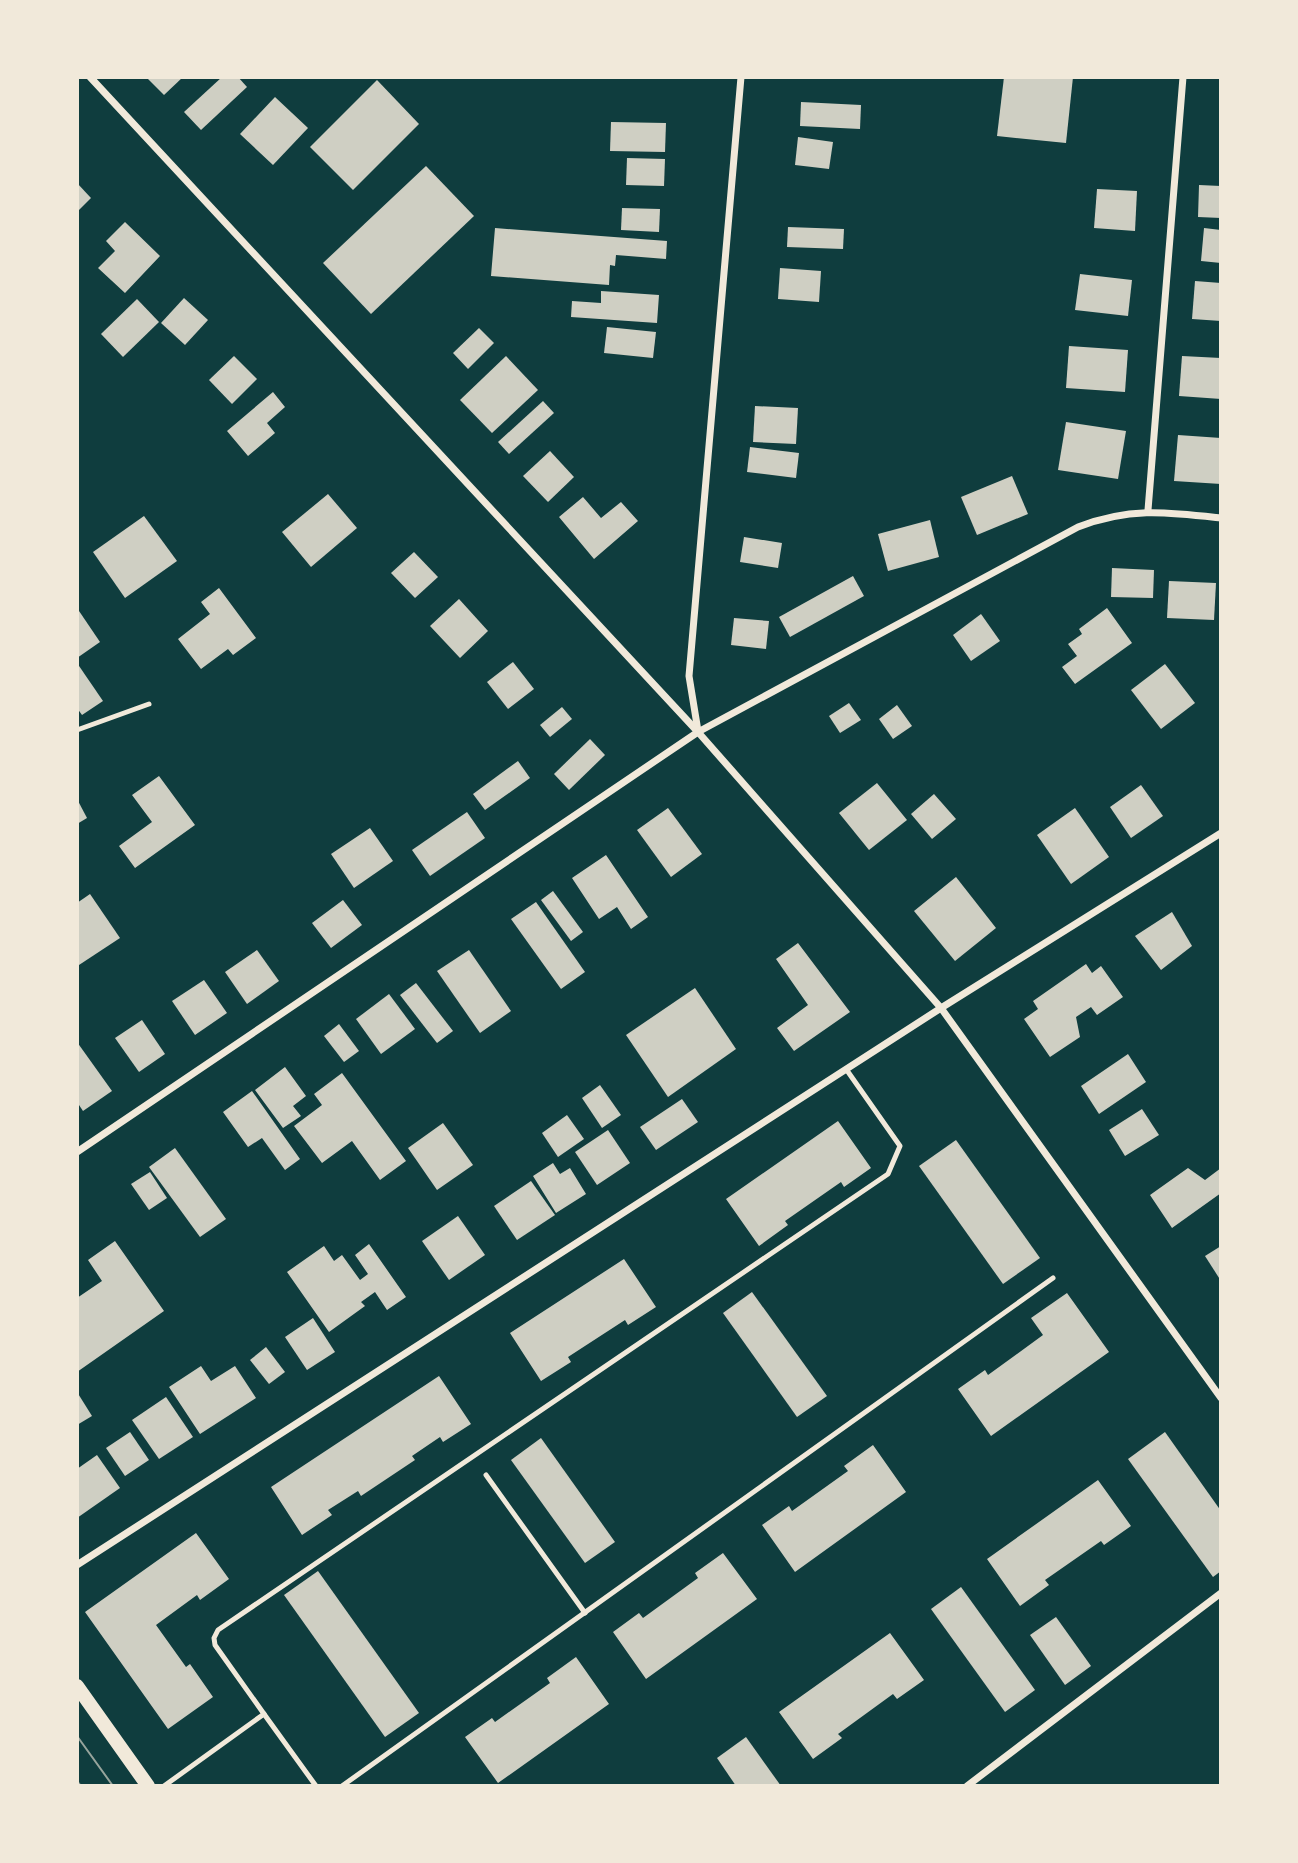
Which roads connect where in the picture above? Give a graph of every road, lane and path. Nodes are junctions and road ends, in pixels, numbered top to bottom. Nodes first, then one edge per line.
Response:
1 (90, 77) edge
2 (741, 77) edge
3 (1182, 77) edge
4 (1148, 510) junction
5 (1221, 518) edge
6 (149, 704) dead end
7 (77, 730) edge
8 (698, 732) junction
9 (1221, 833) edge
10 (941, 1008) junction
11 (846, 1069) junction
12 (77, 1152) edge
13 (1053, 1278) dead end
14 (1221, 1398) edge
15 (486, 1475) dead end
16 (77, 1565) edge
17 (1221, 1593) edge
18 (584, 1613) junction
19 (77, 1686) edge
20 (264, 1714) junction
21 (148, 1786) edge
22 (164, 1786) edge
23 (316, 1786) edge
24 (342, 1786) edge
25 (967, 1786) edge

1 - 8 street
2 - 8 street
3 - 4 street
4 - 5 street
4 - 8 street
6 - 7 lane
8 - 10 street
8 - 12 street
9 - 10 street
10 - 11 street
10 - 14 street
11 - 16 street
11 - 20 lane
13 - 18 lane
15 - 18 lane
17 - 25 street
18 - 24 lane
19 - 21 main road
20 - 22 lane
20 - 23 lane

